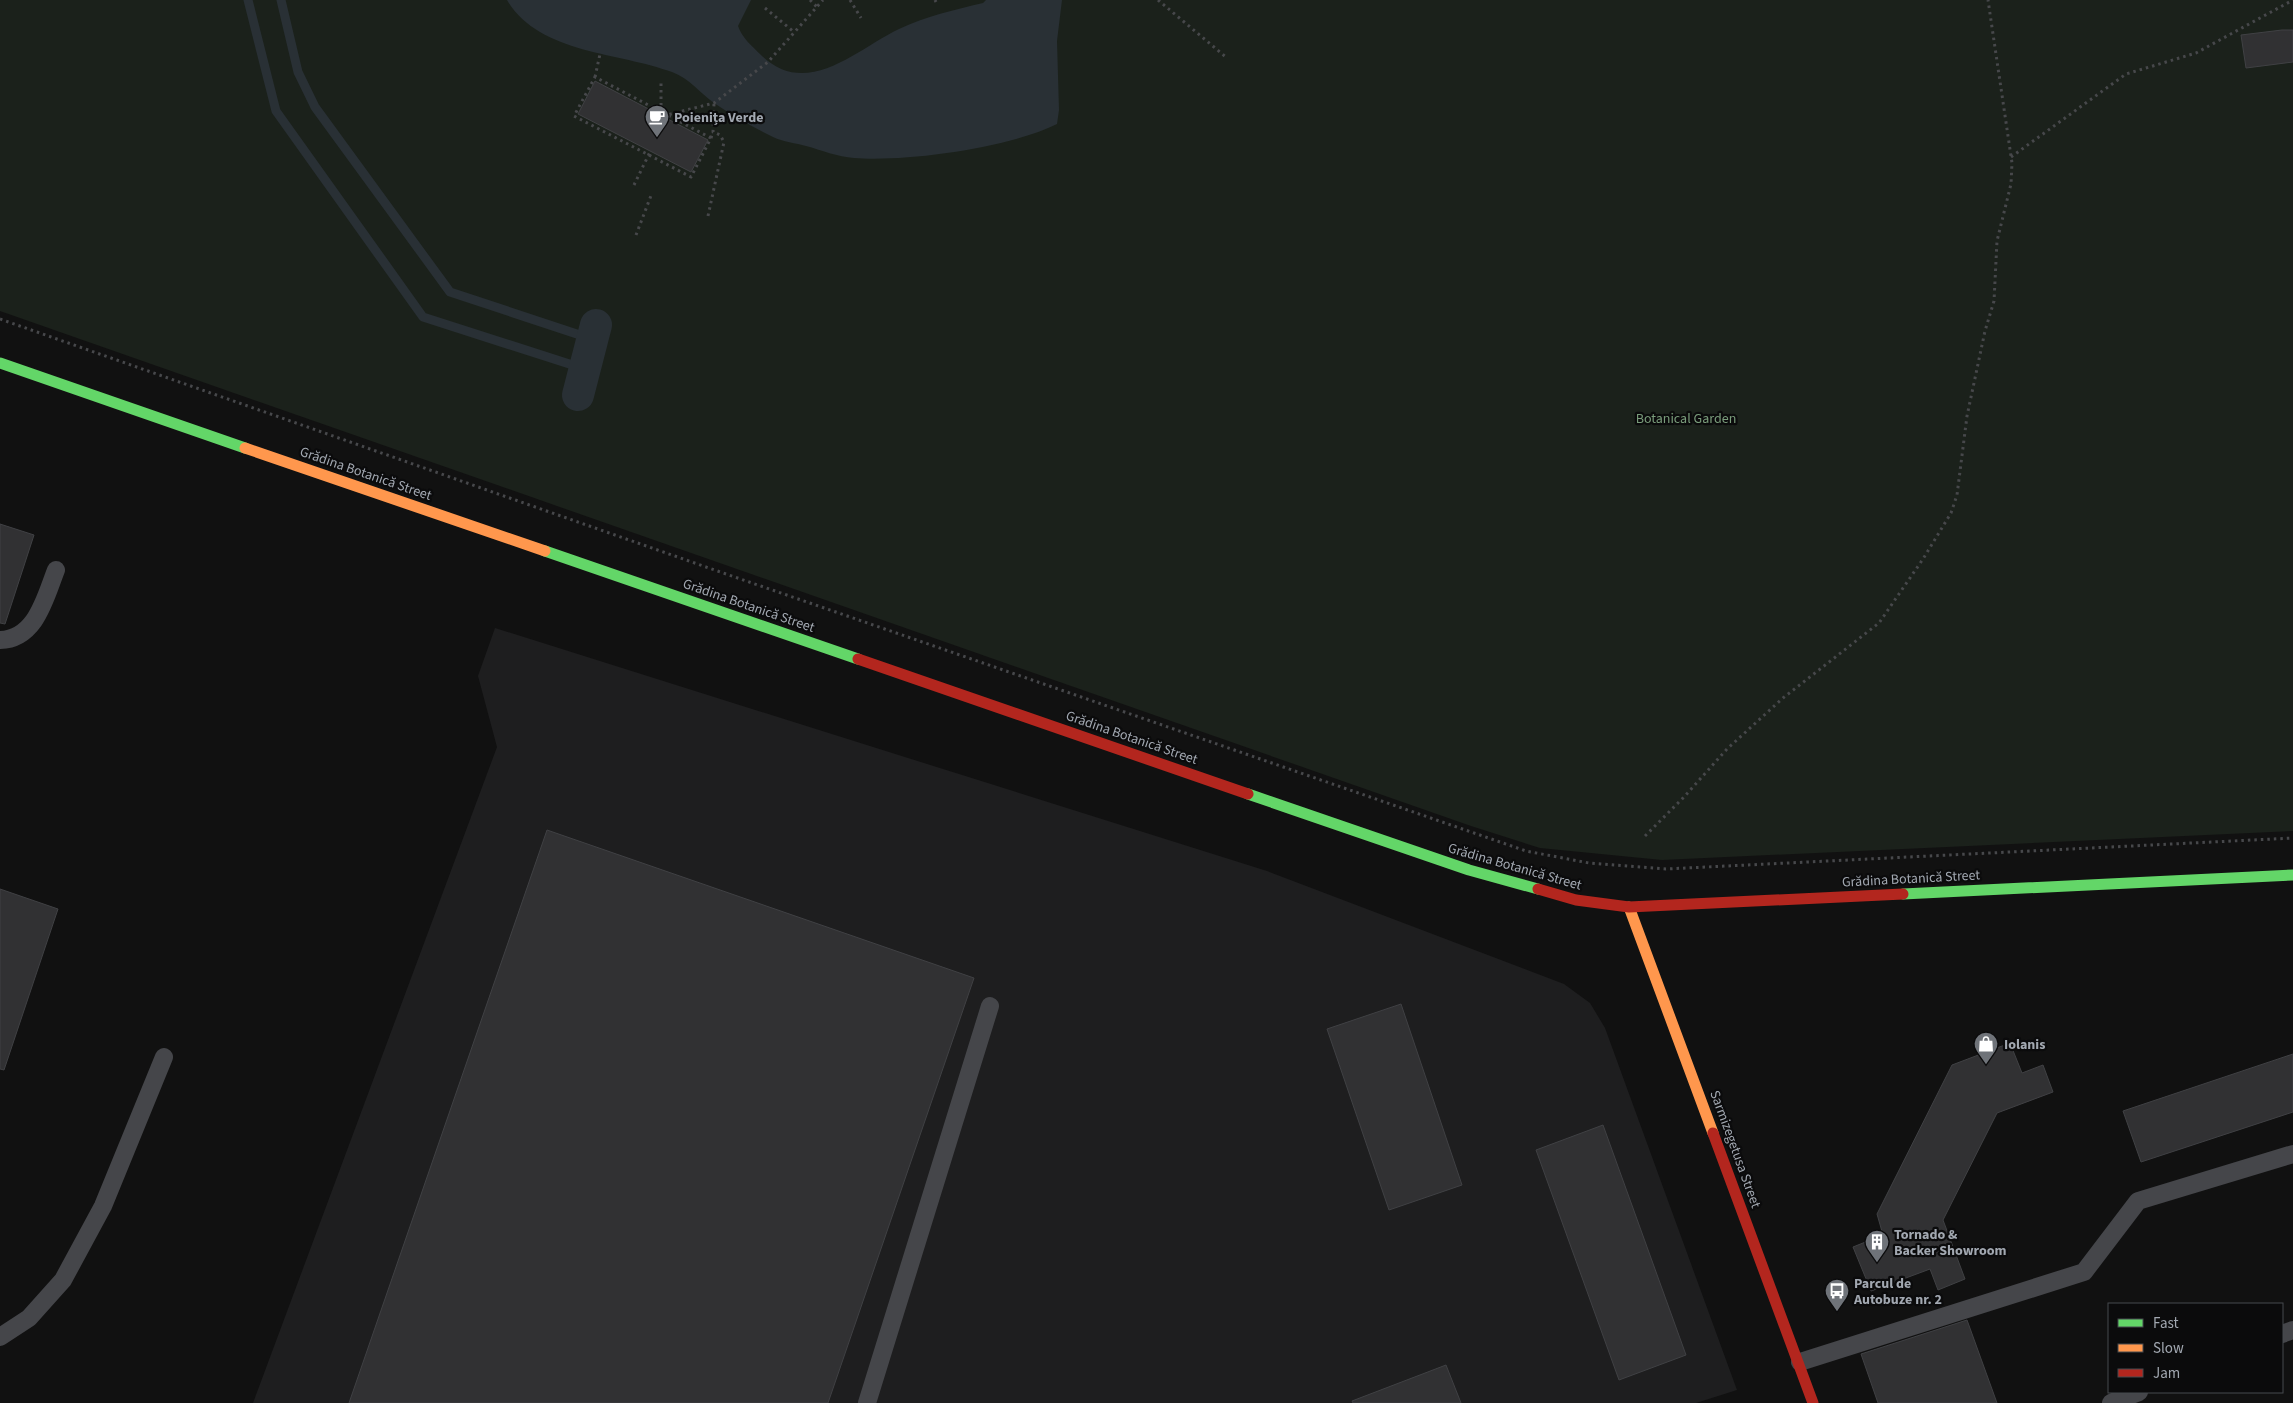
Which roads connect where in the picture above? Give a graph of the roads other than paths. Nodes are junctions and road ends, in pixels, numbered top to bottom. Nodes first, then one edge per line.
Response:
1 (0, 362) edge
2 (56, 570) dead end
3 (0, 640) edge
4 (2293, 875) edge
5 (1629, 907) junction
6 (990, 1006) dead end
7 (164, 1057) dead end
8 (2293, 1154) edge
9 (0, 1336) edge
10 (1800, 1362) junction
11 (2136, 1393) edge
12 (866, 1403) edge
13 (1813, 1403) edge
14 (2111, 1403) edge

1 - 5 main road, Grădina Botanică Street
2 - 3 lane
4 - 5 main road, Grădina Botanică Street
5 - 10 main road, Sarmizegetusa Street
6 - 12 lane
7 - 9 lane
8 - 10 lane
10 - 13 main road, Sarmizegetusa Street
11 - 14 lane

